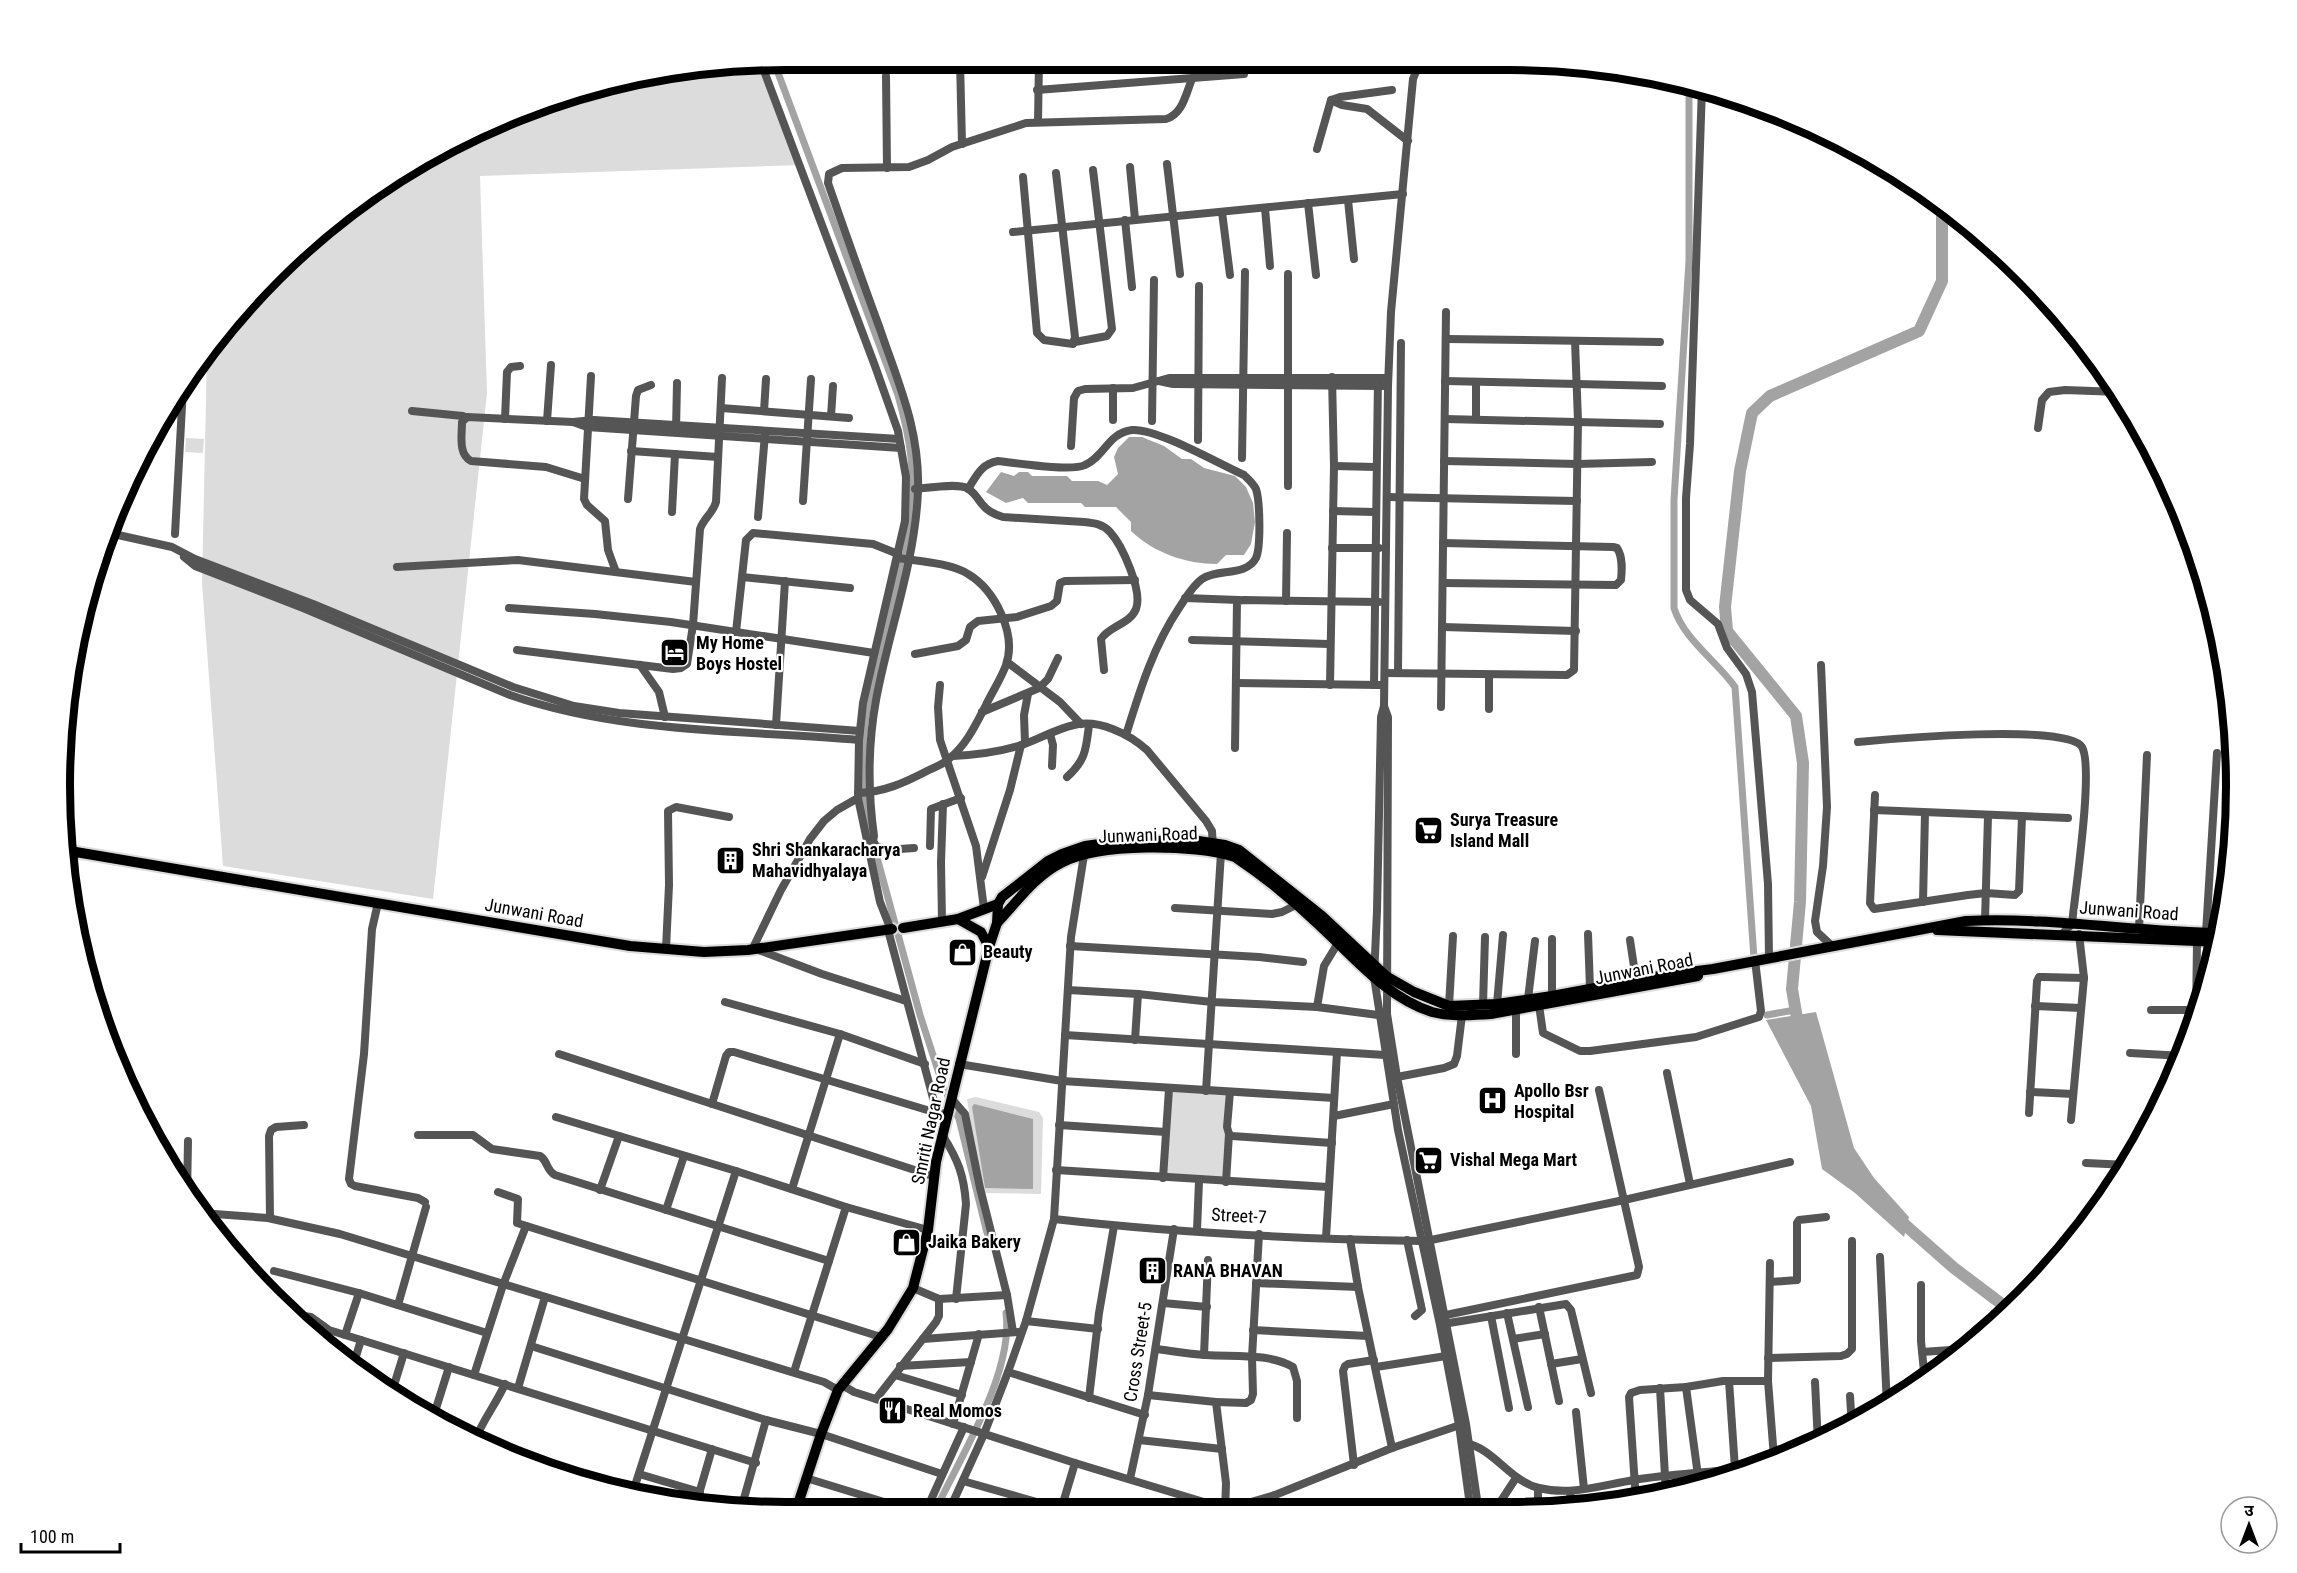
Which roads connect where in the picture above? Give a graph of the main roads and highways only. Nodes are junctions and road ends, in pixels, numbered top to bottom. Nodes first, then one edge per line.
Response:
1 (1154, 844) junction
2 (1215, 849) junction
3 (74, 851) edge
4 (998, 904) junction
5 (958, 919) junction
6 (997, 923) junction
7 (1927, 928) junction
8 (2211, 933) edge
9 (2209, 942) edge
10 (989, 946) junction
11 (1713, 969) junction
12 (1386, 981) junction
13 (798, 1502) edge

1 - 2 main road, Junwani Road
1 - 4 main road, Junwani Road
1 - 6 main road, Junwani Road
2 - 12 main road, Junwani Road
2 - 12 main road, Junwani Road
3 - 5 main road, Junwani Road
4 - 5 main road, Junwani Road
4 - 6 main road
5 - 10 main road
6 - 10 main road, Smriti Nagar Road
7 - 8 main road, Junwani Road
7 - 9 main road, Junwani Road
7 - 11 main road, Junwani Road
10 - 13 main road, Smriti Nagar Road
11 - 12 main road, Junwani Road
11 - 12 main road, Junwani Road

